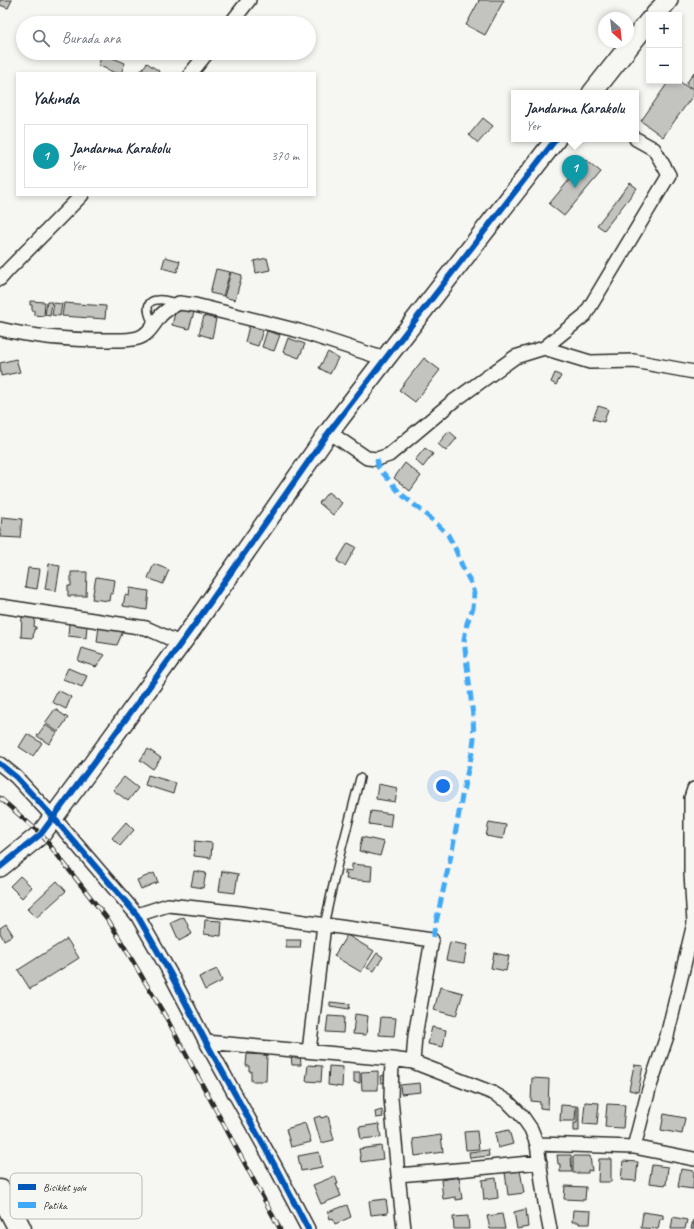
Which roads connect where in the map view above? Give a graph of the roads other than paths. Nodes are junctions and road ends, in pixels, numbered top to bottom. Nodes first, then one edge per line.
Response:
1 (250, 0) edge
2 (668, 0) edge
3 (658, 12) edge
4 (237, 16) edge
5 (646, 24) edge
6 (201, 60) edge
7 (192, 72) edge
8 (594, 90) edge
9 (639, 141) edge
10 (554, 142) edge
11 (81, 196) edge
12 (0, 279) edge
13 (0, 329) edge
14 (544, 348) junction
15 (385, 359) junction
16 (694, 372) edge
17 (329, 432) junction
18 (0, 606) edge
19 (180, 643) junction
20 (0, 764) edge
21 (360, 778) dead end
22 (694, 789) edge
23 (53, 817) junction
24 (0, 867) edge
25 (137, 915) junction
26 (324, 925) junction
27 (206, 1042) junction
28 (310, 1051) junction
29 (392, 1059) junction
30 (413, 1062) junction
31 (537, 1144) junction
32 (634, 1147) junction
33 (694, 1159) edge
34 (540, 1162) junction
35 (398, 1174) junction
36 (0, 1191) edge
37 (10, 1210) edge
38 (15, 1219) edge
39 (20, 1229) edge
40 (308, 1229) edge
41 (404, 1229) edge
42 (550, 1229) edge

1 - 4 street
2 - 3 street
5 - 8 street
6 - 7 street
9 - 14 street
10 - 15 street
11 - 12 street
13 - 15 street
14 - 16 street
14 - 17 street
15 - 17 street
17 - 19 street
18 - 19 street
19 - 23 street
20 - 23 street
21 - 26 lane
22 - 32 street
23 - 24 street
23 - 25 street
25 - 26 street
25 - 27 street
26 - 28 street
26 - 30 street
27 - 28 street
27 - 40 street
28 - 29 street
29 - 30 street
29 - 35 street
30 - 31 street
31 - 32 street
31 - 34 street
32 - 33 street
34 - 35 street
34 - 42 street
35 - 41 street
36 - 37 highway
38 - 39 highway

